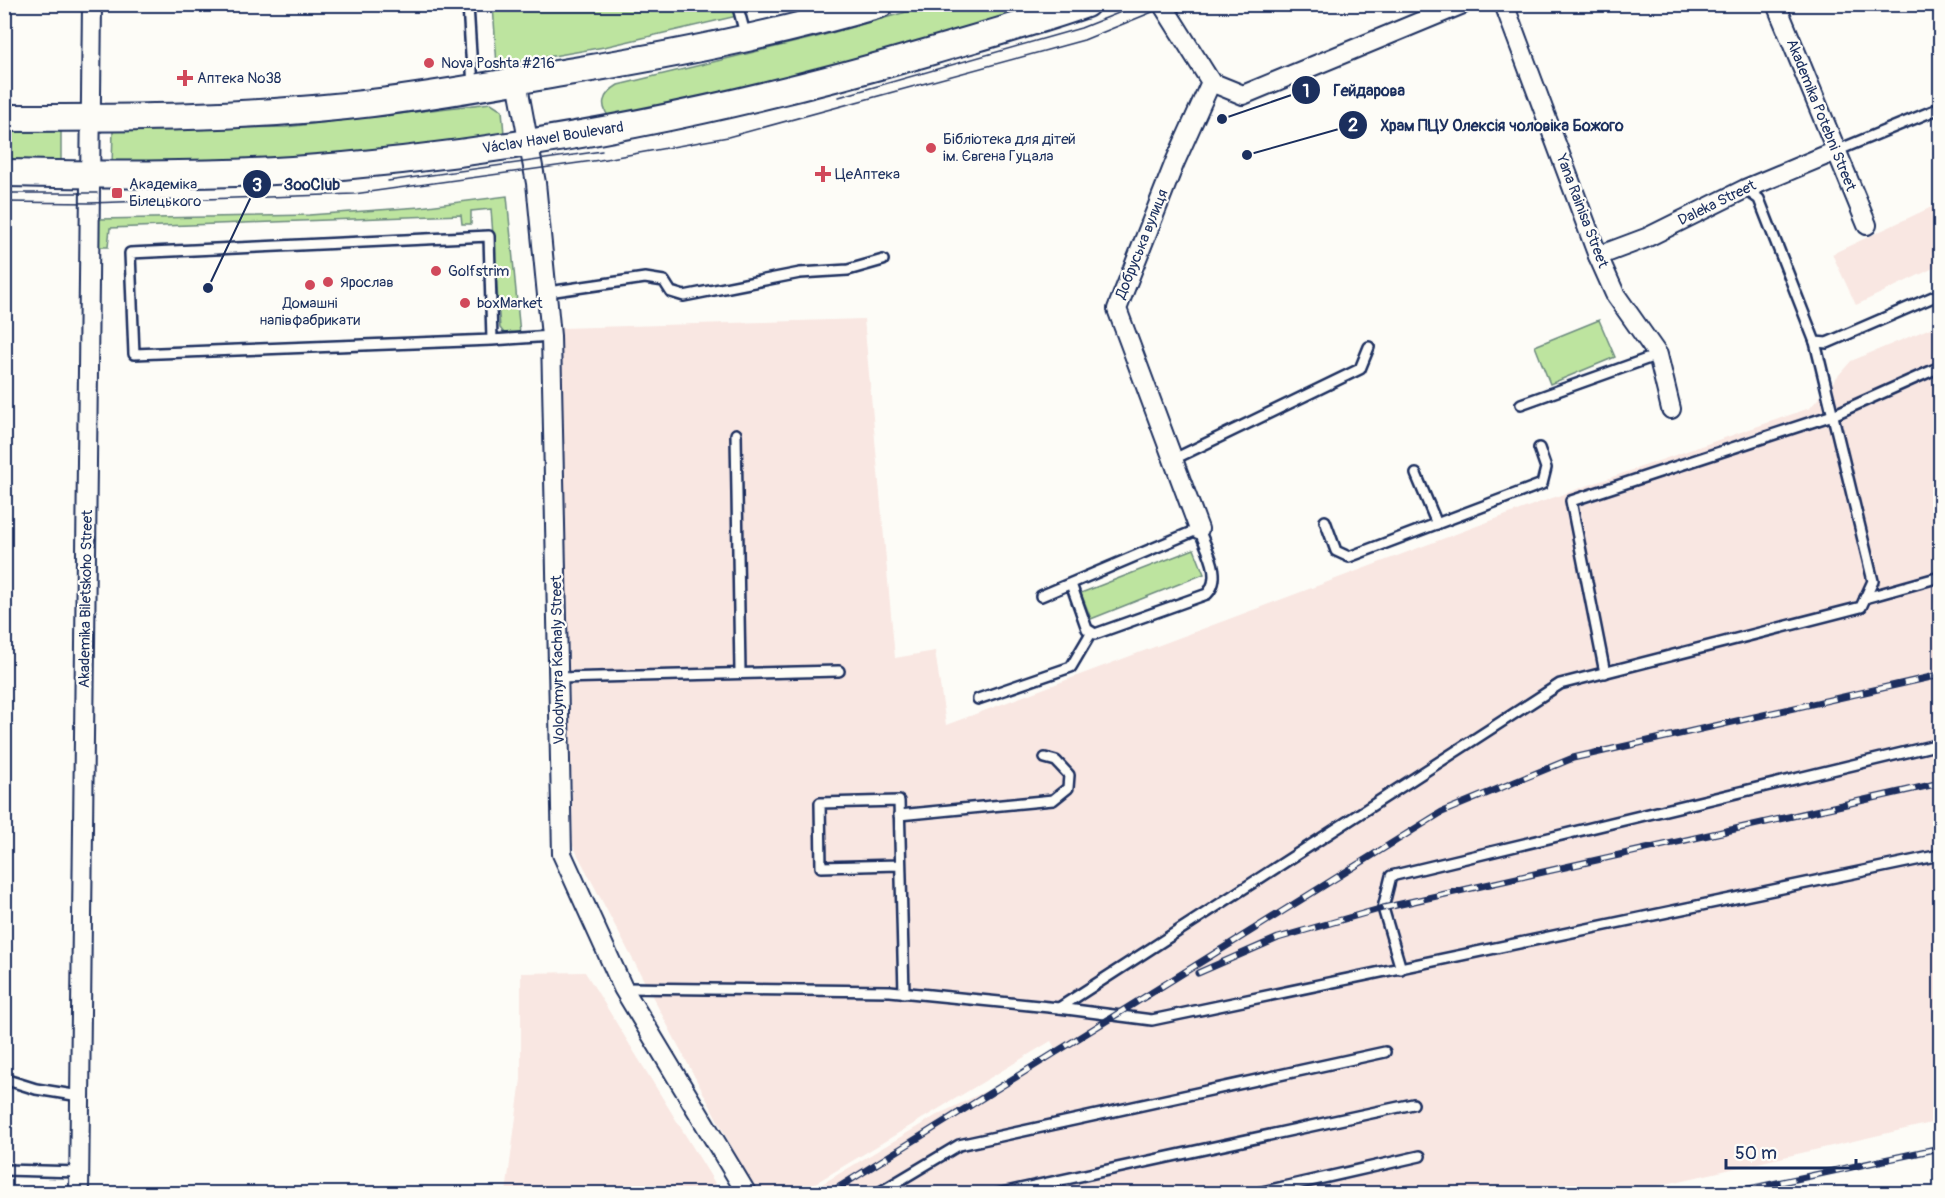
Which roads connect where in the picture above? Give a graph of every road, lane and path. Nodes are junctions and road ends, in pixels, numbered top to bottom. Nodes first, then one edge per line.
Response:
1 (92, 4) edge
2 (737, 4) edge
3 (880, 4) edge
4 (1086, 4) edge
5 (1162, 4) edge
6 (1463, 4) edge
7 (1504, 4) edge
8 (1776, 4) edge
9 (468, 5) edge
10 (747, 39) junction
11 (518, 81) junction
12 (1210, 82) junction
13 (473, 88) junction
14 (1941, 108) edge
15 (4, 118) edge
16 (92, 118) junction
17 (531, 144) junction
18 (1836, 151) junction
19 (4, 173) edge
20 (90, 175) junction
21 (1744, 189) junction
22 (1867, 225) dead end
23 (1598, 256) junction
24 (884, 260) dead end
25 (548, 292) junction
26 (1941, 294) edge
27 (551, 336) junction
28 (492, 340) junction
29 (1815, 342) junction
30 (1370, 347) dead end
31 (1658, 355) junction
32 (1941, 367) edge
33 (1521, 404) dead end
34 (1671, 409) dead end
35 (1833, 416) junction
36 (736, 434) dead end
37 (1539, 448) dead end
38 (1174, 459) junction
39 (1416, 474) dead end
40 (1325, 521) dead end
41 (1437, 524) junction
42 (1199, 529) junction
43 (1941, 577) edge
44 (1071, 584) junction
45 (1041, 596) dead end
46 (1865, 598) junction
47 (1091, 633) junction
48 (839, 671) dead end
49 (740, 672) junction
50 (1605, 673) junction
51 (558, 678) junction
52 (978, 699) dead end
53 (1941, 744) edge
54 (1045, 758) dead end
55 (899, 815) junction
56 (1941, 855) edge
57 (899, 865) junction
58 (1401, 969) junction
59 (623, 988) junction
60 (904, 993) junction
61 (1059, 1008) junction
62 (1385, 1052) dead end
63 (4, 1079) edge
64 (80, 1096) junction
65 (1413, 1104) dead end
66 (1420, 1156) dead end
67 (4, 1170) edge
68 (80, 1172) junction
69 (80, 1194) edge
70 (747, 1194) edge
71 (877, 1194) edge
72 (997, 1194) edge
73 (1253, 1194) edge

1 - 16 street, Akademika Biletskoho Street
2 - 10 lane
3 - 10 main road
4 - 17 main road, Václav Havel Boulevard
5 - 12 street
6 - 12 street
7 - 23 street, Yana Rainisa Street
8 - 18 street, Akademika Potebni Street
9 - 13 lane
10 - 11 main road
11 - 13 main road
11 - 17 street, Volodymyra Kachaly Street
12 - 38 street, Добруська вулиця
13 - 16 main road
14 - 18 lane
15 - 16 main road
16 - 20 street, Akademika Biletskoho Street
17 - 20 main road, Václav Havel Boulevard
17 - 25 street, Volodymyra Kachaly Street
18 - 21 street, Daleka Street
18 - 22 street, Akademika Potebni Street
19 - 20 main road, Václav Havel Boulevard
20 - 64 street, Akademika Biletskoho Street
21 - 23 street, Daleka Street
21 - 29 lane
23 - 31 street, Yana Rainisa Street
24 - 25 lane
25 - 27 street, Volodymyra Kachaly Street
26 - 29 lane
27 - 28 lane
27 - 51 street, Volodymyra Kachaly Street
28 - 28 lane
29 - 35 lane
30 - 38 lane
31 - 33 lane
31 - 34 street, Yana Rainisa Street
32 - 35 lane
35 - 46 lane
35 - 50 lane
36 - 49 lane
37 - 41 lane
38 - 42 street, Добруська вулиця
39 - 41 lane
40 - 41 lane
42 - 44 lane
42 - 47 lane
43 - 46 lane
44 - 45 lane
44 - 47 lane
46 - 50 lane
47 - 52 lane
48 - 49 lane
49 - 51 lane
50 - 61 lane
51 - 59 street, Volodymyra Kachaly Street
53 - 58 lane
54 - 55 lane
55 - 57 lane
55 - 57 lane
56 - 58 lane
57 - 60 lane
58 - 61 lane
59 - 60 lane
59 - 70 street, Volodymyra Kachaly Street
60 - 61 lane
62 - 71 lane
63 - 64 lane
64 - 68 street, Akademika Biletskoho Street
65 - 72 lane
66 - 73 lane
67 - 68 lane
68 - 69 street, Akademika Biletskoho Street

